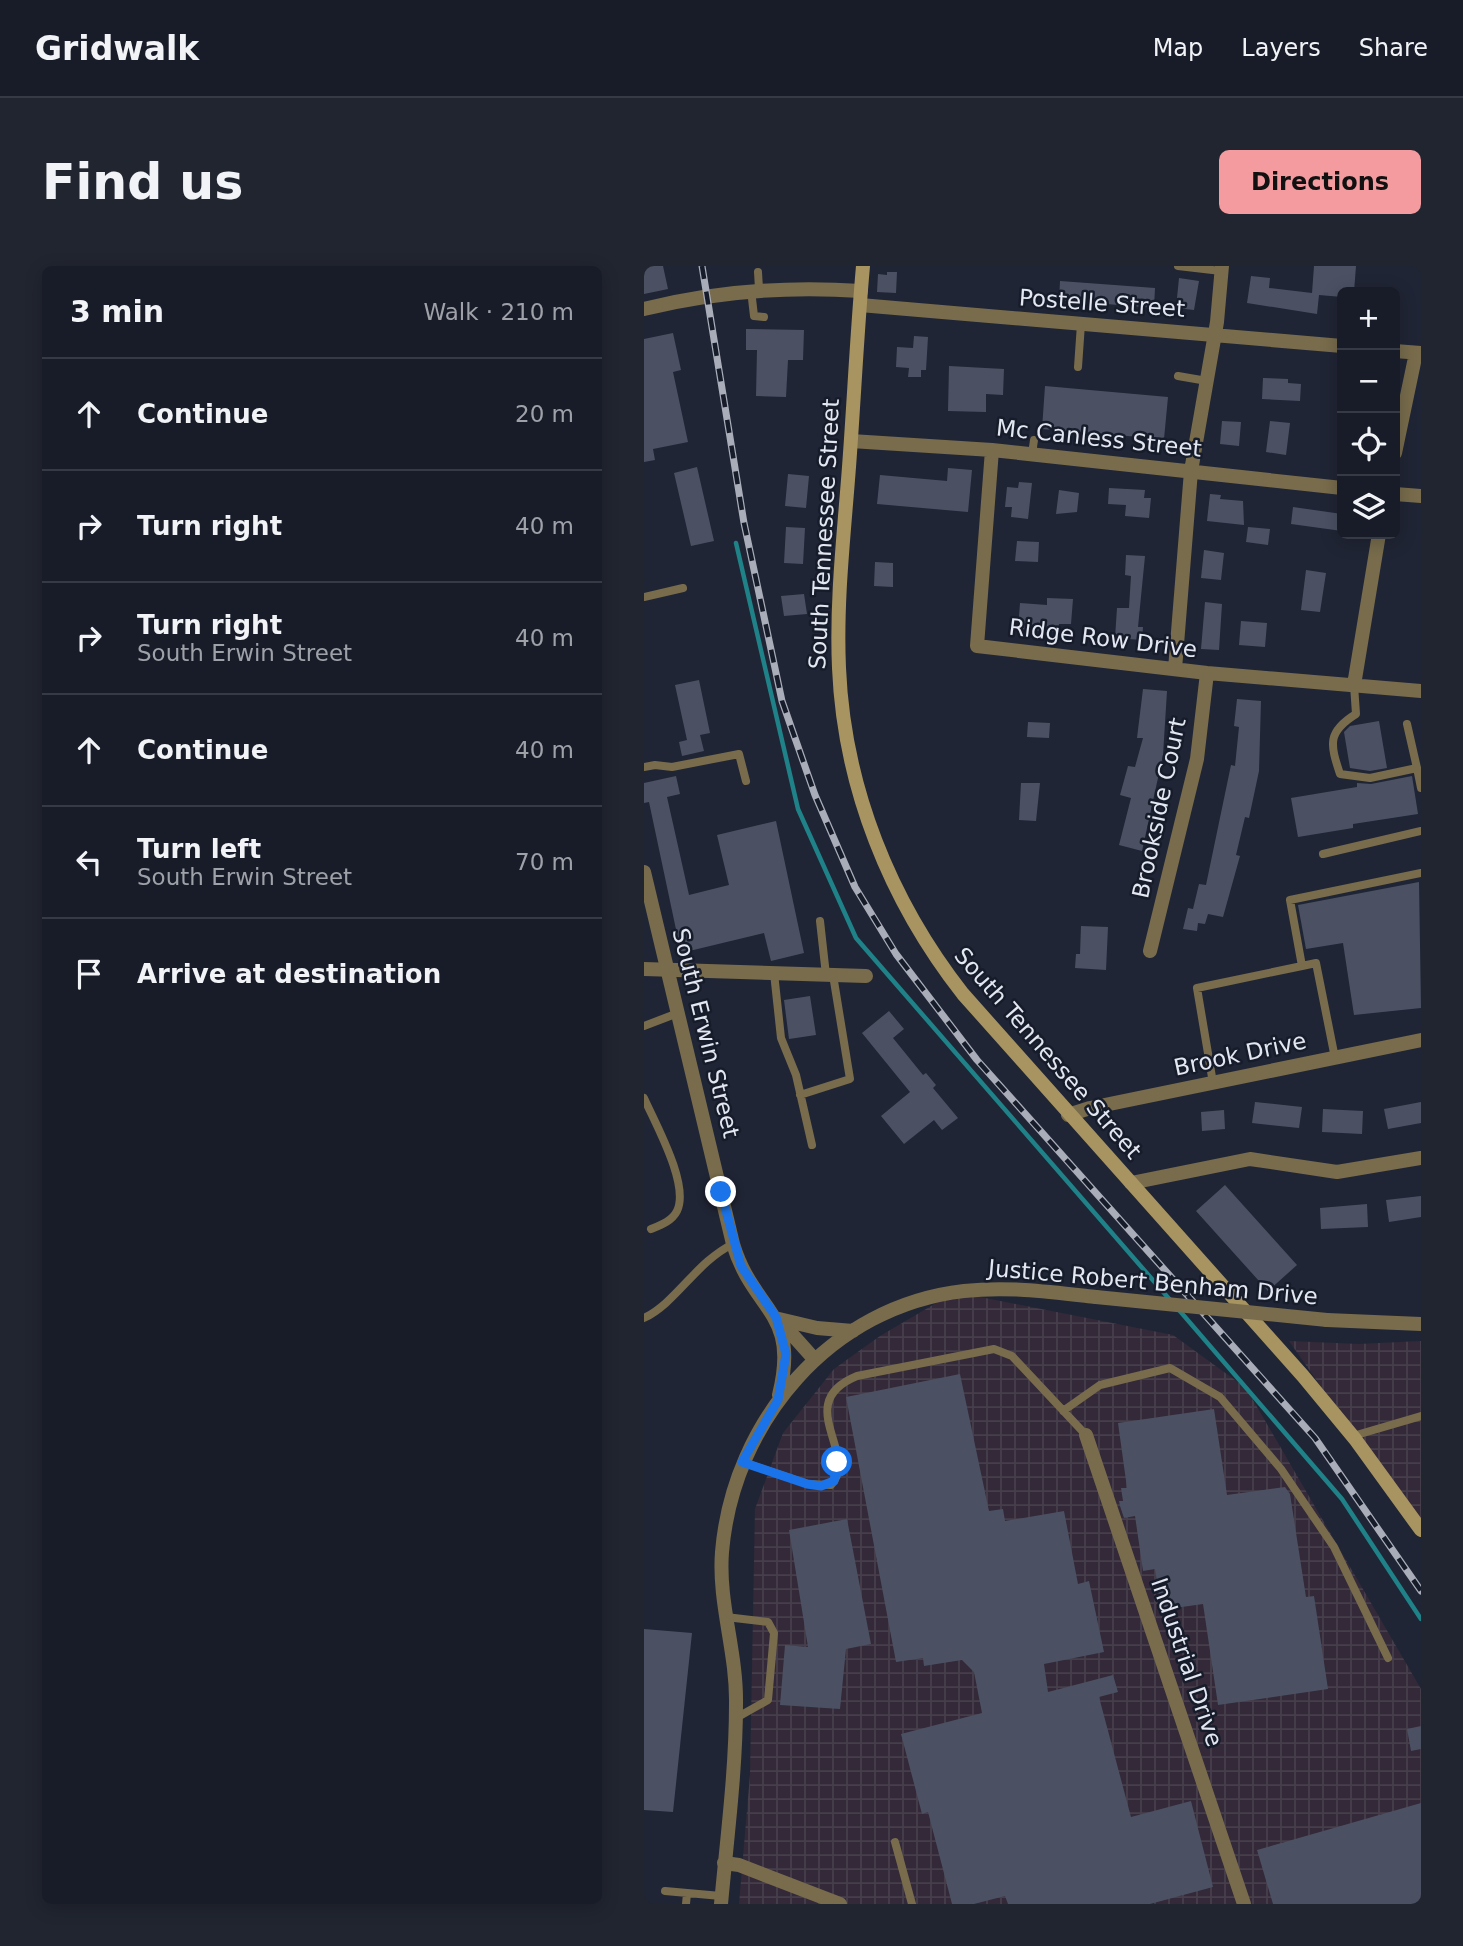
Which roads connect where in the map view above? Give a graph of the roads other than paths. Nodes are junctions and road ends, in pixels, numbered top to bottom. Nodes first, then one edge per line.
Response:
1 (863, 266) edge
2 (1178, 266) edge
3 (1222, 269) edge
4 (758, 272) dead end
5 (755, 289) junction
6 (860, 298) junction
7 (644, 309) edge
8 (764, 317) dead end
9 (1081, 324) junction
10 (1215, 334) junction
11 (1337, 346) edge
12 (1400, 351) edge
13 (1419, 353) edge
14 (1079, 367) dead end
15 (1178, 376) dead end
16 (1207, 381) junction
17 (1400, 432) edge
18 (851, 441) junction
19 (992, 450) junction
20 (1191, 471) junction
21 (1337, 487) edge
22 (1400, 494) edge
23 (1421, 496) edge
24 (1378, 539) edge
25 (683, 588) dead end
26 (644, 597) edge
27 (1175, 669) junction
28 (1207, 673) junction
29 (1353, 685) junction
30 (1421, 691) edge
31 (1407, 724) dead end
32 (644, 767) edge
33 (1417, 768) junction
34 (746, 781) dead end
35 (1421, 788) edge
36 (1421, 831) edge
37 (1322, 854) dead end
38 (644, 872) edge
39 (1421, 873) edge
40 (820, 920) dead end
41 (1150, 951) dead end
42 (1302, 966) junction
43 (644, 969) edge
44 (667, 969) junction
45 (774, 973) junction
46 (830, 975) junction
47 (866, 976) dead end
48 (678, 1013) junction
49 (644, 1026) edge
50 (1421, 1040) edge
51 (1335, 1058) junction
52 (1213, 1083) junction
53 (800, 1095) junction
54 (644, 1098) edge
55 (1068, 1115) junction
56 (812, 1145) dead end
57 (1421, 1158) edge
58 (1131, 1183) junction
59 (651, 1229) dead end
60 (733, 1244) junction
61 (644, 1318) edge
62 (778, 1318) junction
63 (1421, 1324) edge
64 (854, 1331) junction
65 (815, 1360) junction
66 (778, 1400) junction
67 (1063, 1411) junction
68 (1421, 1416) edge
69 (1086, 1435) joint
70 (1353, 1436) junction
71 (742, 1462) junction
72 (1421, 1529) edge
73 (726, 1617) junction
74 (1388, 1658) dead end
75 (736, 1718) junction
76 (895, 1842) dead end
77 (724, 1863) junction
78 (666, 1891) dead end
79 (687, 1893) junction
80 (721, 1900) edge
81 (817, 1900) edge
82 (686, 1904) edge
83 (840, 1904) edge
84 (912, 1904) edge
85 (1244, 1904) edge

1 - 6 main road, South Tennessee Street
2 - 3 lane
3 - 10 street
4 - 5 lane
5 - 6 street, Postelle Street
5 - 7 street, Postelle Street
5 - 8 lane
6 - 9 street, Postelle Street
6 - 18 main road, South Tennessee Street
9 - 10 street, Postelle Street
9 - 14 lane
10 - 11 street, Postelle Street
10 - 16 street
12 - 13 street
13 - 17 street
15 - 16 lane
16 - 20 street
18 - 19 street, Mc Canless Street
18 - 55 main road, South Tennessee Street
19 - 20 street, Mc Canless Street
19 - 27 street, Ridge Row Drive
20 - 21 street, Mc Canless Street
20 - 27 street
22 - 23 street
24 - 29 street
25 - 26 lane
27 - 28 street, Ridge Row Drive
28 - 29 street, Ridge Row Drive
28 - 41 street, Brookside Court
29 - 30 street, Ridge Row Drive
29 - 33 lane
31 - 33 lane
32 - 34 lane
33 - 35 lane
36 - 37 lane
38 - 44 street, South Erwin Street
39 - 42 lane
40 - 46 lane
42 - 51 lane
42 - 52 lane
43 - 44 street
44 - 45 street
44 - 48 street, South Erwin Street
45 - 46 street
45 - 53 lane
46 - 47 street
46 - 53 lane
48 - 49 lane
48 - 60 street, South Erwin Street
50 - 51 street, Brook Drive
51 - 52 street, Brook Drive
52 - 55 street, Brook Drive
53 - 56 lane
54 - 59 lane
55 - 58 main road, South Tennessee Street
57 - 58 street
58 - 70 main road, South Tennessee Street
60 - 61 lane
60 - 62 street, South Erwin Street
62 - 64 street
62 - 65 street, South Erwin Street
62 - 66 street
63 - 64 street, Justice Robert Benham Drive, bridge
64 - 65 street, Justice Robert Benham Drive
65 - 66 street
66 - 71 street
67 - 69 lane
67 - 71 lane
67 - 74 lane
68 - 70 lane
69 - 85 street, Industrial Drive
70 - 72 main road, South Tennessee Street
71 - 73 street
73 - 75 street
73 - 75 lane
75 - 77 street
76 - 84 lane
77 - 80 street
77 - 81 street
78 - 79 lane
79 - 80 lane
79 - 82 lane
81 - 83 street

